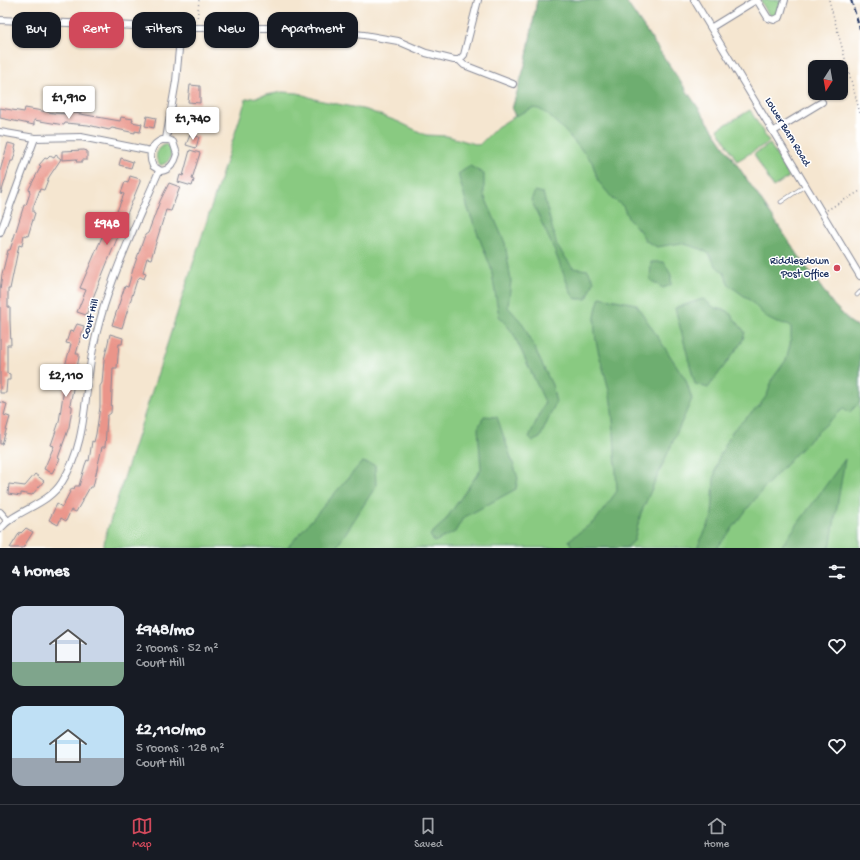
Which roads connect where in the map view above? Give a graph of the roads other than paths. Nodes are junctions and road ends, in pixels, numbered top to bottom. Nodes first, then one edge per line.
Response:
1 (478, 0) edge
2 (694, 0) edge
3 (756, 0) edge
4 (785, 0) edge
5 (0, 20) edge
6 (132, 26) edge
7 (196, 27) edge
8 (712, 27) junction
9 (179, 48) edge
10 (459, 60) junction
11 (513, 84) dead end
12 (822, 102) dead end
13 (774, 131) junction
14 (0, 132) edge
15 (35, 138) junction
16 (166, 139) junction
17 (151, 151) junction
18 (159, 171) junction
19 (807, 185) junction
20 (781, 202) dead end
21 (0, 233) edge
22 (860, 276) edge
23 (860, 292) edge
24 (857, 295) dead end
25 (0, 512) edge
26 (8, 521) junction
27 (0, 529) edge

1 - 10 street
2 - 8 street, Lower Barn Road
3 - 4 street
3 - 8 street
5 - 6 street
7 - 10 street
8 - 13 street, Lower Barn Road
9 - 16 street
10 - 11 street
12 - 13 street
13 - 19 street, Lower Barn Road
14 - 15 street
15 - 17 street
15 - 21 street
16 - 17 street
16 - 18 street
17 - 18 street
18 - 26 street, Court Hill
19 - 20 lane
19 - 22 street, Lower Barn Road
23 - 24 lane
25 - 26 street
26 - 27 street, Court Hill

